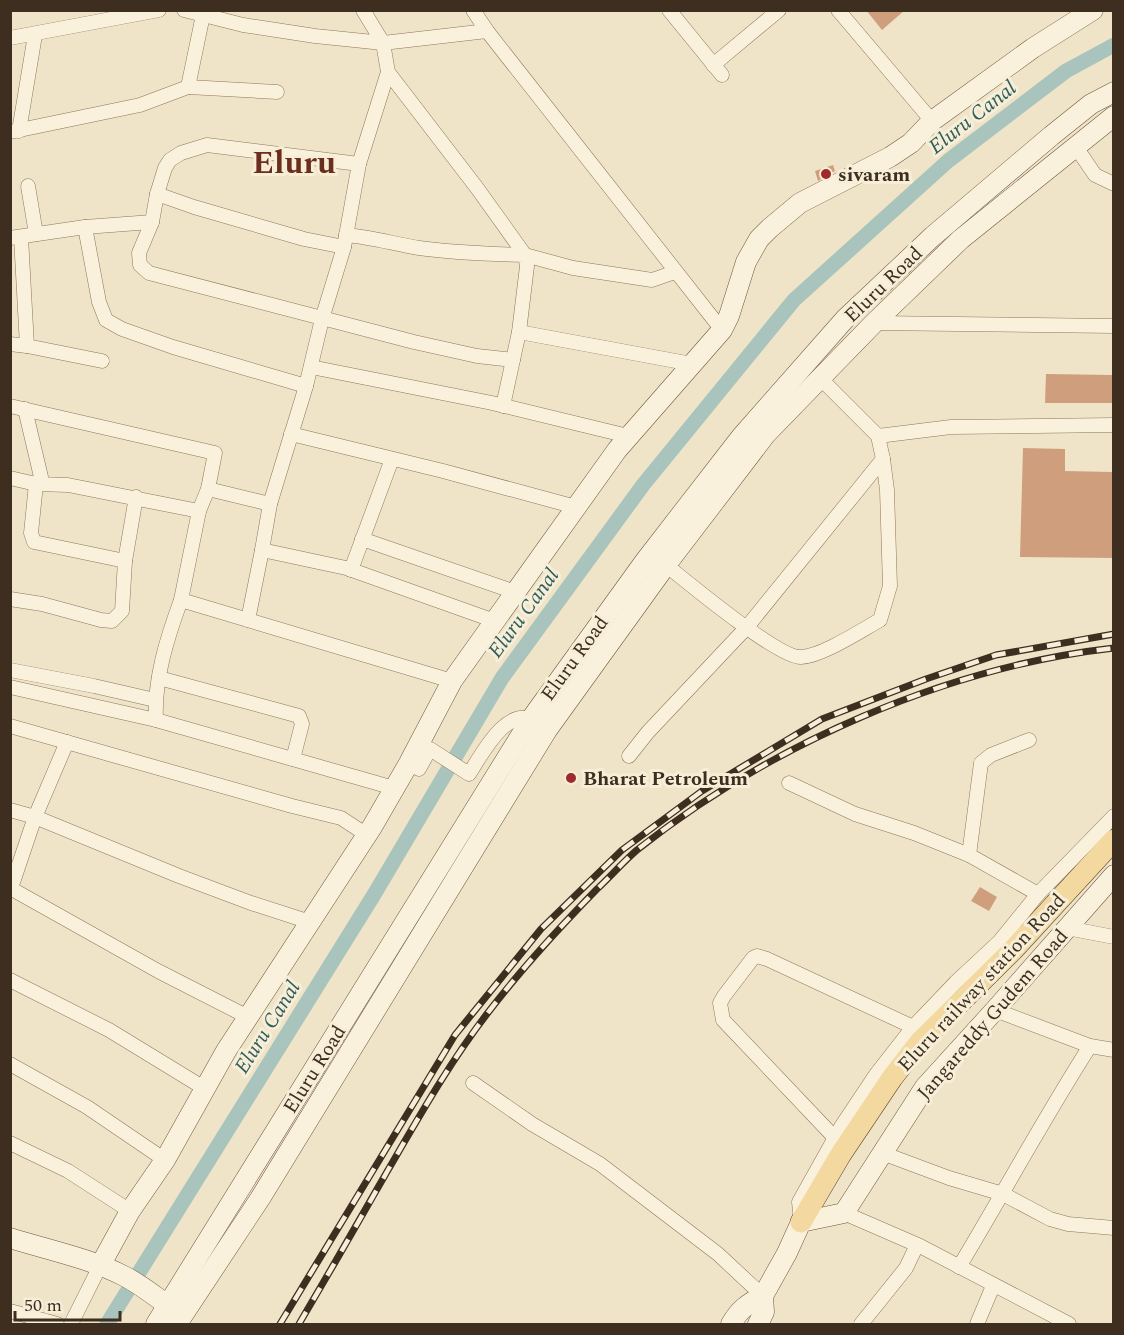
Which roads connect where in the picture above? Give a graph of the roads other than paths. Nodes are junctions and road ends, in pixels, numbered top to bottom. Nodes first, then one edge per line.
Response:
1 (159, 10) edge
2 (184, 10) edge
3 (239, 10) edge
4 (363, 10) edge
5 (473, 10) edge
6 (669, 10) edge
7 (778, 10) edge
8 (838, 10) edge
9 (1093, 10) edge
10 (203, 15) junction
11 (1069, 16) edge
12 (243, 25) junction
13 (487, 31) junction
14 (35, 35) junction
15 (11, 37) edge
16 (383, 43) junction
17 (388, 72) junction
18 (188, 87) junction
19 (277, 92) dead end
20 (1113, 92) edge
21 (1113, 116) edge
22 (932, 121) junction
23 (15, 131) edge
24 (1076, 147) junction
25 (359, 164) junction
26 (1113, 184) edge
27 (28, 186) dead end
28 (157, 194) junction
29 (152, 222) junction
30 (85, 227) junction
31 (36, 234) junction
32 (16, 237) edge
33 (345, 241) junction
34 (525, 255) junction
35 (675, 272) junction
36 (322, 319) junction
37 (874, 323) junction
38 (1113, 326) edge
39 (722, 330) junction
40 (519, 332) junction
41 (10, 344) edge
42 (27, 346) junction
43 (513, 360) junction
44 (102, 361) dead end
45 (692, 364) junction
46 (311, 367) junction
47 (820, 378) junction
48 (306, 386) junction
49 (10, 406) edge
50 (503, 406) junction
51 (25, 409) junction
52 (1113, 425) edge
53 (291, 434) junction
54 (628, 436) junction
55 (878, 436) junction
56 (392, 459) junction
57 (883, 459) junction
58 (10, 478) edge
59 (36, 484) junction
60 (208, 489) junction
61 (136, 497) junction
62 (270, 504) junction
63 (576, 507) junction
64 (199, 511) junction
65 (362, 539) junction
66 (262, 550) junction
67 (125, 561) junction
68 (666, 565) junction
69 (351, 570) junction
70 (515, 592) junction
71 (10, 599) edge
72 (181, 600) junction
73 (248, 620) junction
74 (495, 621) junction
75 (747, 627) junction
76 (10, 670) edge
77 (159, 678) junction
78 (452, 681) junction
79 (10, 687) edge
80 (155, 700) junction
81 (531, 719) junction
82 (156, 720) junction
83 (10, 726) edge
84 (547, 730) junction
85 (1029, 740) dead end
86 (68, 742) junction
87 (629, 756) dead end
88 (293, 759) junction
89 (414, 766) junction
90 (789, 783) dead end
91 (389, 797) junction
92 (10, 810) edge
93 (1113, 816) edge
94 (35, 817) junction
95 (370, 831) junction
96 (1113, 840) edge
97 (969, 855) junction
98 (1113, 875) edge
99 (11, 888) edge
100 (1038, 894) junction
101 (310, 922) junction
102 (1067, 928) junction
103 (1113, 937) edge
104 (10, 980) edge
105 (995, 1010) junction
106 (248, 1017) junction
107 (913, 1027) junction
108 (1090, 1046) junction
109 (1113, 1050) edge
110 (10, 1064) edge
111 (472, 1083) dead end
112 (204, 1088) junction
113 (835, 1138) junction
114 (10, 1143) edge
115 (882, 1153) junction
116 (165, 1160) junction
117 (1003, 1194) junction
118 (130, 1211) junction
119 (844, 1213) junction
120 (801, 1222) junction
121 (1113, 1228) edge
122 (10, 1238) edge
123 (911, 1257) junction
124 (100, 1266) junction
125 (958, 1267) junction
126 (993, 1286) junction
127 (763, 1296) junction
128 (10, 1311) edge
129 (981, 1313) edge
130 (176, 1315) edge
131 (28, 1319) edge
132 (53, 1323) edge
133 (71, 1324) edge
134 (156, 1324) edge
135 (731, 1324) edge
136 (758, 1324) edge
137 (861, 1324) edge
138 (1069, 1324) edge

1 - 14 street
2 - 10 street
3 - 12 street
4 - 16 street
5 - 13 street
6 - 7 street
8 - 22 street
9 - 11 main road
10 - 12 street
10 - 18 street
11 - 22 main road
12 - 16 street
13 - 16 street
13 - 35 street
14 - 15 street
14 - 23 street
16 - 17 street
17 - 25 street
17 - 34 street
18 - 19 street
18 - 23 street
20 - 81 main road, Eluru Road
21 - 24 main road, Eluru Road
22 - 39 main road
24 - 26 street
24 - 37 main road, Eluru Road
25 - 28 street
25 - 33 street
27 - 31 street
28 - 29 street
28 - 33 street
29 - 30 street
29 - 36 street
30 - 31 street
30 - 48 street
31 - 32 street
32 - 42 street
33 - 34 street
33 - 36 street
34 - 35 street
34 - 40 street
35 - 39 street
36 - 43 street
36 - 46 street
37 - 38 street
37 - 47 main road, Eluru Road
39 - 45 main road
40 - 43 street
40 - 45 street
41 - 42 street
42 - 44 street
43 - 50 street
45 - 54 main road
46 - 48 street
46 - 50 street
47 - 55 street
47 - 68 main road, Eluru Road
48 - 53 street
49 - 51 street
50 - 54 street
51 - 59 street
51 - 60 street
52 - 55 street
53 - 56 street
53 - 62 street
54 - 63 main road
55 - 57 street
56 - 63 street
56 - 65 street
57 - 75 street
57 - 75 street
58 - 59 street
59 - 61 street
59 - 67 street
60 - 62 street
60 - 64 street
61 - 64 street
61 - 67 street
62 - 66 street
63 - 70 main road
64 - 72 street
65 - 69 street
65 - 70 street
66 - 69 street
66 - 73 street
67 - 71 street
68 - 75 street
68 - 84 main road, Eluru Road
69 - 74 street
70 - 74 main road
72 - 73 street
72 - 77 street
73 - 78 street
74 - 78 main road
75 - 87 street
76 - 80 street
77 - 80 street
77 - 88 street
78 - 89 main road
79 - 82 street
80 - 82 street
81 - 84 street
81 - 89 street
81 - 130 main road, Eluru Road
82 - 88 street
83 - 86 street
84 - 130 main road, Eluru Road
85 - 97 street
86 - 94 street
86 - 95 street
88 - 91 street
89 - 91 main road
90 - 97 street
91 - 95 main road
92 - 94 street
93 - 100 street
94 - 99 street
94 - 101 street
95 - 101 main road
96 - 120 main road, Eluru railway station Road
97 - 100 street
98 - 102 main road, Jangareddy Gudem Road
99 - 106 street
100 - 107 street
101 - 106 main road
102 - 103 street
102 - 105 main road, Jangareddy Gudem Road
104 - 112 street
105 - 108 street
105 - 115 main road, Jangareddy Gudem Road
106 - 112 main road
107 - 113 street
107 - 113 street
108 - 109 street
108 - 117 street
110 - 116 street
111 - 127 street
112 - 116 main road
113 - 120 street
114 - 118 street
115 - 117 street
115 - 119 main road, Jangareddy Gudem Road
116 - 118 main road
117 - 121 street
117 - 125 street
118 - 124 main road
119 - 120 main road
119 - 123 street
120 - 127 main road
122 - 124 main road
123 - 125 street
123 - 137 street
124 - 130 main road
124 - 133 street
125 - 126 street
126 - 129 street
126 - 138 street
127 - 135 main road
127 - 136 main road
128 - 131 street
130 - 134 main road, Eluru Road
131 - 132 street

